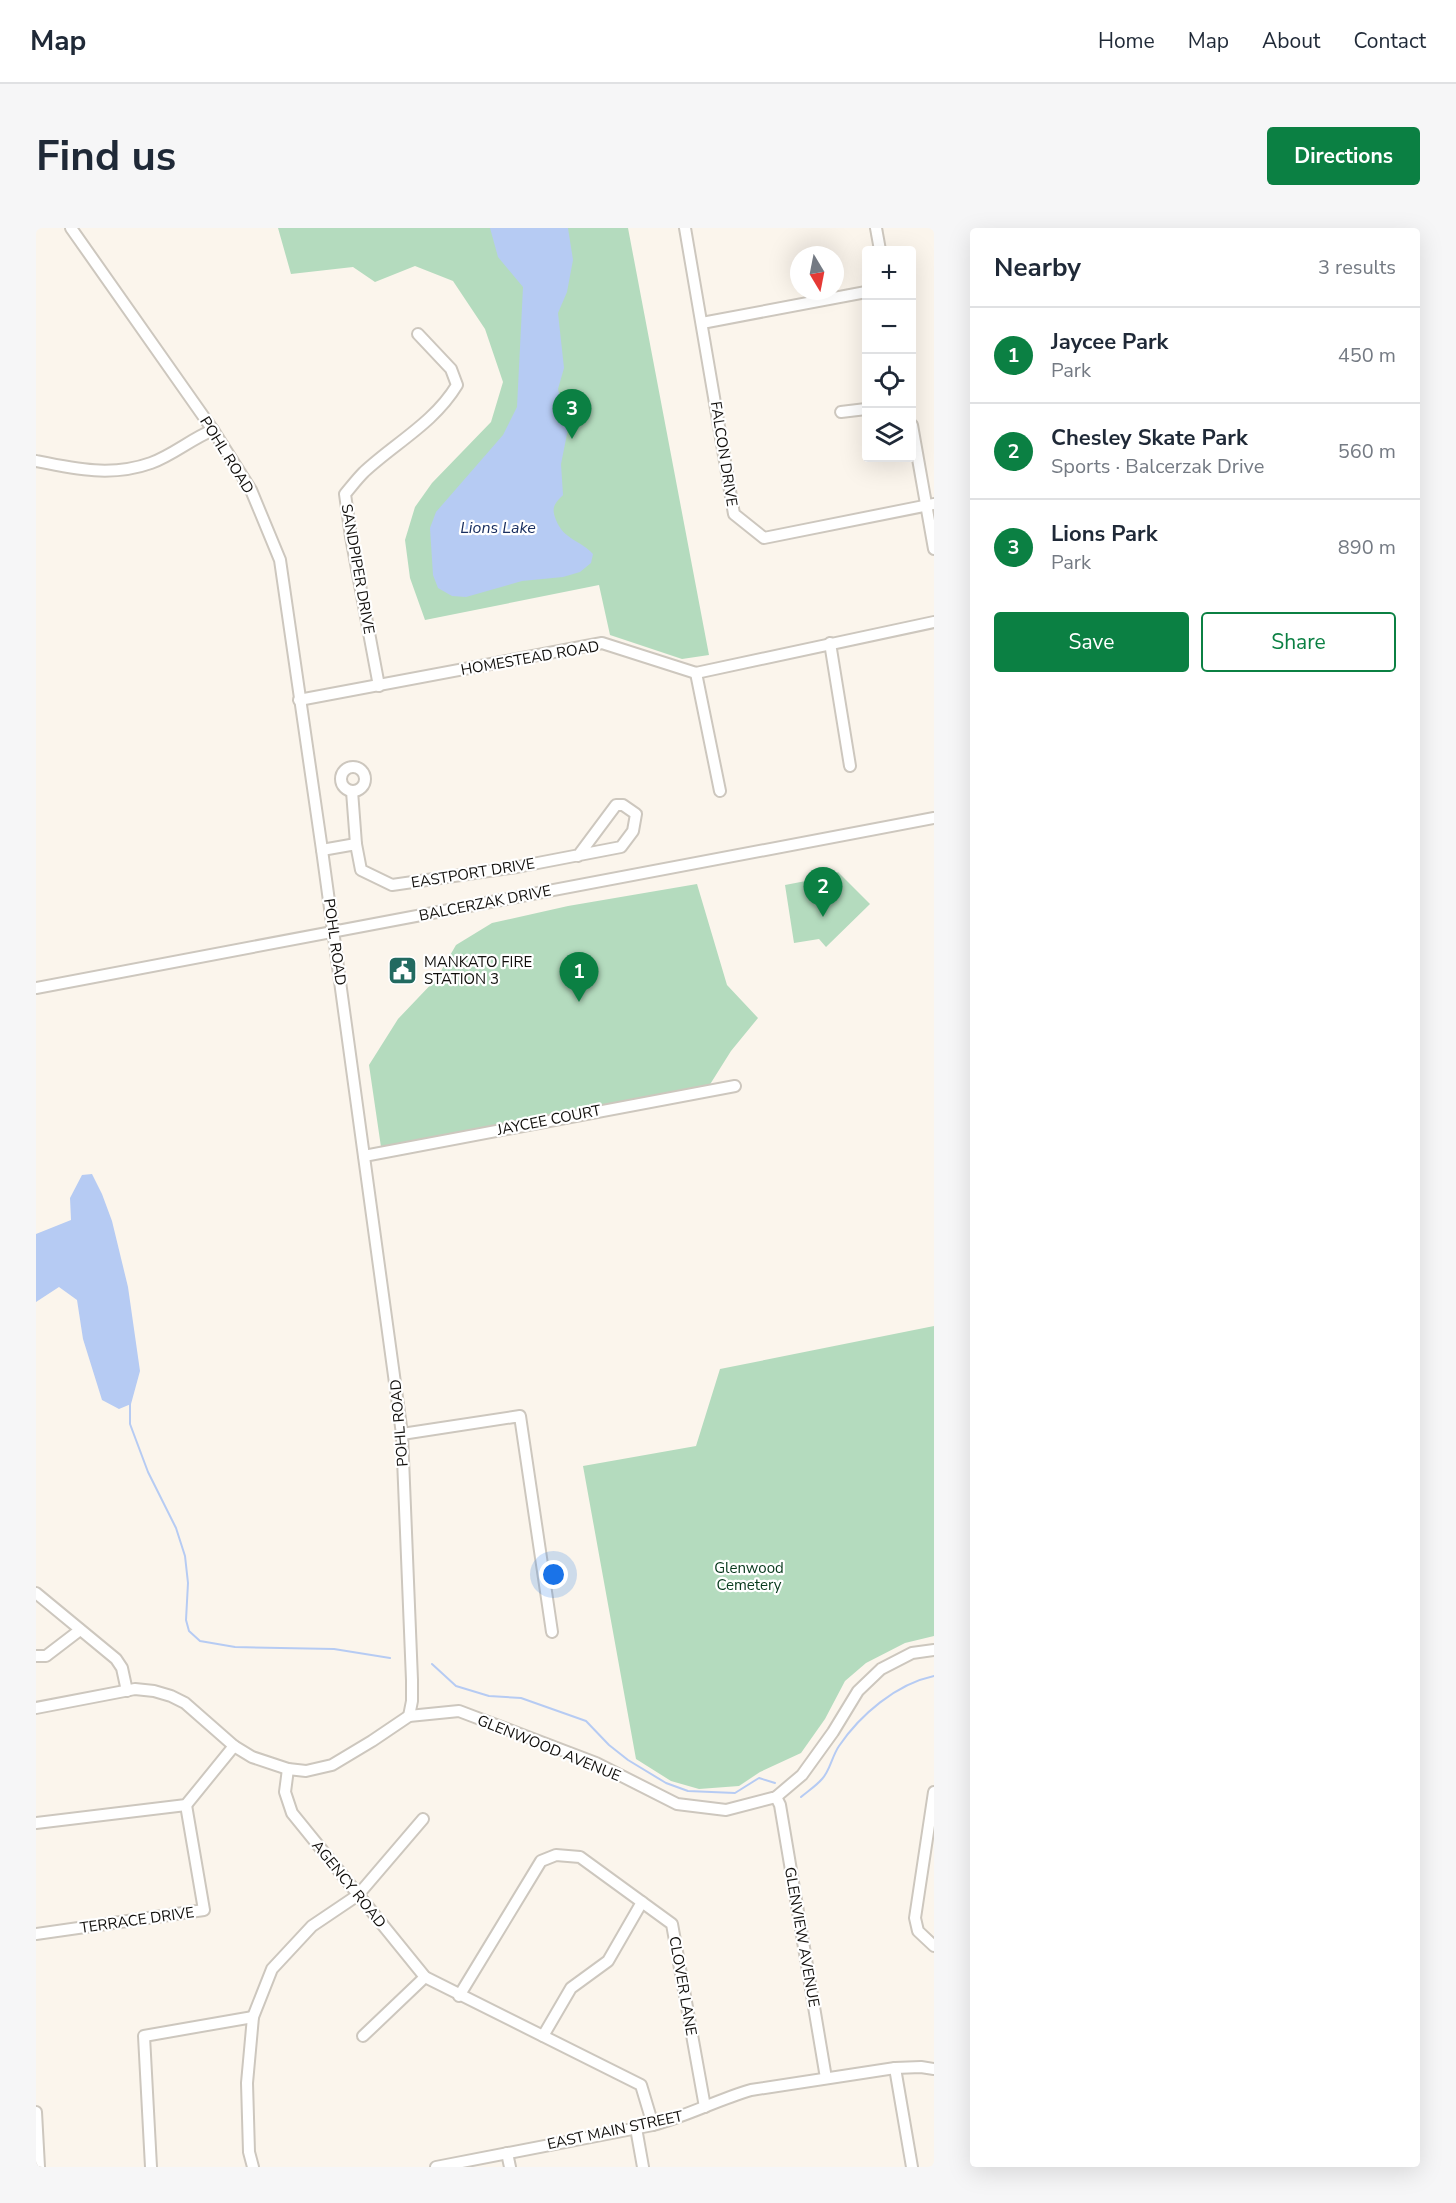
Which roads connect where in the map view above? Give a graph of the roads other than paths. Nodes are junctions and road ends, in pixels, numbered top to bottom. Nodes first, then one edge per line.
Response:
1 (71, 228) edge
2 (685, 228) edge
3 (876, 228) edge
4 (879, 246) edge
5 (862, 293) edge
6 (702, 323) junction
7 (418, 334) dead end
8 (862, 409) edge
9 (841, 412) dead end
10 (213, 430) junction
11 (916, 443) edge
12 (36, 461) edge
13 (930, 505) edge
14 (934, 549) edge
15 (934, 622) edge
16 (830, 643) junction
17 (696, 673) junction
18 (379, 686) junction
19 (299, 700) junction
20 (850, 766) dead end
21 (720, 790) dead end
22 (352, 791) dead end
23 (934, 818) edge
24 (356, 844) junction
25 (322, 850) junction
26 (578, 856) junction
27 (333, 932) junction
28 (36, 988) edge
29 (735, 1086) dead end
30 (364, 1156) junction
31 (402, 1434) junction
32 (36, 1593) edge
33 (80, 1630) junction
34 (552, 1632) dead end
35 (934, 1650) edge
36 (36, 1656) edge
37 (127, 1691) junction
38 (36, 1708) edge
39 (409, 1716) junction
40 (234, 1746) junction
41 (288, 1769) junction
42 (934, 1792) edge
43 (776, 1797) junction
44 (186, 1804) junction
45 (423, 1819) dead end
46 (36, 1823) edge
47 (358, 1895) junction
48 (642, 1902) junction
49 (36, 1934) edge
50 (934, 1946) edge
51 (425, 1977) junction
52 (459, 1996) junction
53 (253, 2017) junction
54 (363, 2036) dead end
55 (543, 2036) junction
56 (895, 2068) junction
57 (934, 2068) edge
58 (826, 2079) junction
59 (705, 2106) junction
60 (36, 2112) edge
61 (653, 2125) junction
62 (636, 2128) junction
63 (507, 2153) junction
64 (39, 2167) edge
65 (151, 2167) edge
66 (253, 2167) edge
67 (436, 2167) edge
68 (510, 2167) edge
69 (643, 2167) edge
70 (912, 2167) edge

1 - 10 street, POHL ROAD
2 - 6 street, FALCON DRIVE
3 - 4 street
5 - 6 street
6 - 13 street, FALCON DRIVE
7 - 18 street, SANDPIPER DRIVE
8 - 9 street
10 - 12 street
10 - 19 street, POHL ROAD
11 - 13 street
13 - 14 street
15 - 16 street, HOMESTEAD ROAD
16 - 17 street, HOMESTEAD ROAD
16 - 20 street
17 - 18 street, HOMESTEAD ROAD
17 - 21 street
18 - 19 street, HOMESTEAD ROAD
19 - 25 street, POHL ROAD
22 - 24 street, EASTPORT DRIVE
23 - 27 street, BALCERZAK DRIVE
24 - 25 street
24 - 26 street, EASTPORT DRIVE
25 - 27 street, POHL ROAD
26 - 26 street, EASTPORT DRIVE
27 - 28 street, BALCERZAK DRIVE
27 - 30 street, POHL ROAD
29 - 30 street, JAYCEE COURT
30 - 31 street, POHL ROAD
31 - 34 street
31 - 39 street, POHL ROAD
32 - 33 street
33 - 36 street
33 - 37 street
35 - 43 street, GLENWOOD AVENUE
37 - 38 street
37 - 40 street
39 - 41 street, GLENWOOD AVENUE
39 - 43 street, GLENWOOD AVENUE
40 - 41 street
40 - 44 street
41 - 47 street, AGENCY ROAD
42 - 50 street
43 - 58 street, GLENVIEW AVENUE
44 - 46 street
44 - 49 street, TERRACE DRIVE
45 - 47 street
47 - 51 street, AGENCY ROAD
47 - 53 street
48 - 52 street, CLOVER LANE
48 - 55 street
48 - 59 street, CLOVER LANE
51 - 52 street, AGENCY ROAD
51 - 54 street
52 - 55 street, AGENCY ROAD
53 - 65 street
53 - 66 street
55 - 61 street, AGENCY ROAD
56 - 57 street, EAST MAIN STREET
56 - 58 street, EAST MAIN STREET
56 - 70 street
58 - 59 street, EAST MAIN STREET
59 - 61 street, EAST MAIN STREET
60 - 64 street
61 - 62 street, EAST MAIN STREET
62 - 63 street, EAST MAIN STREET
62 - 69 street
63 - 67 street, EAST MAIN STREET
63 - 68 street

